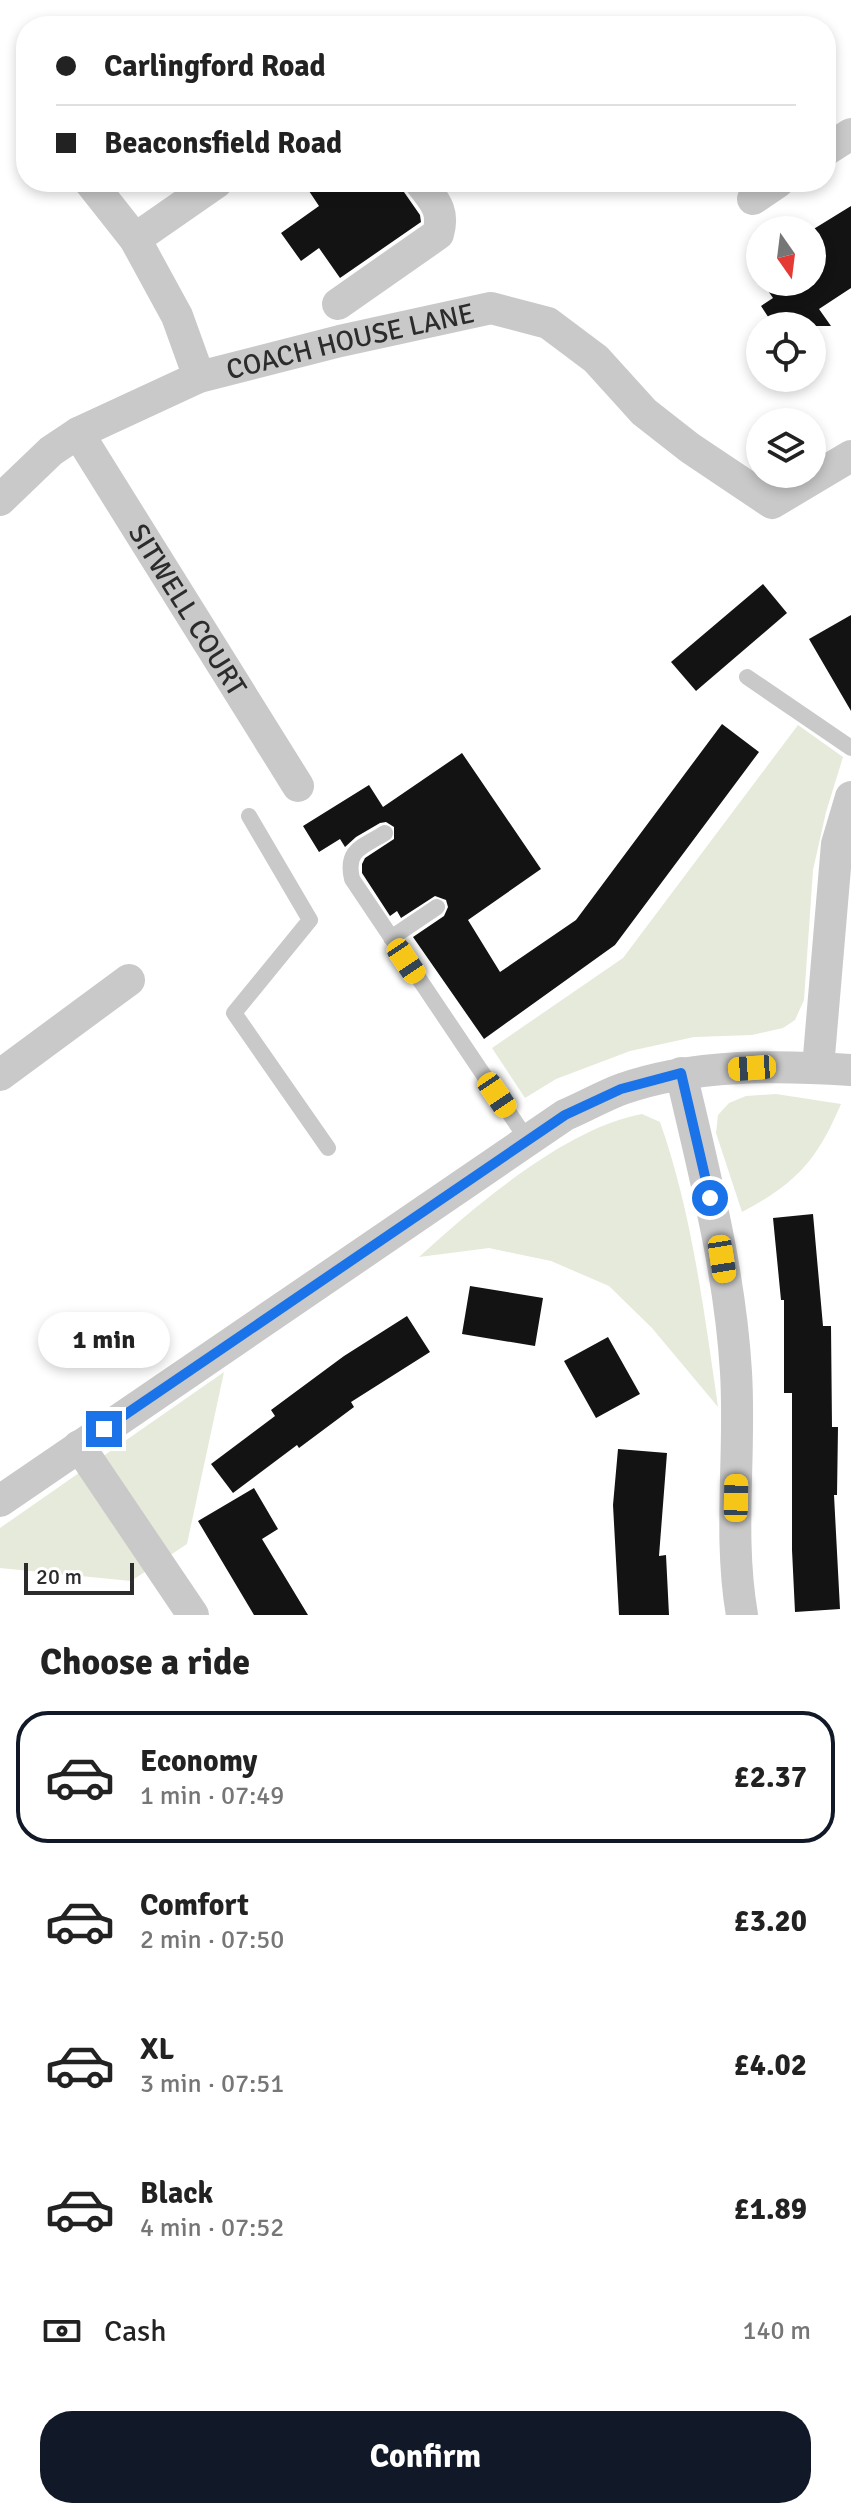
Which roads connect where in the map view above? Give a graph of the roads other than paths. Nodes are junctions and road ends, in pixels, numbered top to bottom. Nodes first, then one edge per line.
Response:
1 (98, 192) edge
2 (203, 192) edge
3 (427, 192) edge
4 (135, 239) junction
5 (338, 304) dead end
6 (199, 377) junction
7 (78, 433) junction
8 (851, 456) edge
9 (0, 500) edge
10 (747, 677) dead end
11 (851, 748) edge
12 (298, 786) dead end
13 (851, 797) edge
14 (249, 816) dead end
15 (385, 833) dead end
16 (437, 907) dead end
17 (391, 938) junction
18 (129, 980) dead end
19 (818, 1068) junction
20 (851, 1070) edge
21 (681, 1073) junction
22 (0, 1075) edge
23 (528, 1141) junction
24 (328, 1148) dead end
25 (79, 1446) junction
26 (0, 1501) edge
27 (193, 1615) edge
28 (742, 1615) edge

1 - 4 street
2 - 4 street
3 - 5 street
4 - 6 street
6 - 7 street, COACH HOUSE LANE
6 - 8 street, COACH HOUSE LANE
7 - 9 street, COACH HOUSE LANE
7 - 12 street, SITWELL COURT
10 - 11 lane
13 - 19 street
14 - 24 lane
15 - 17 lane
16 - 17 lane
17 - 23 lane
18 - 22 street
19 - 20 street
19 - 21 street
21 - 23 street
21 - 28 street
23 - 25 street
25 - 26 street
25 - 27 street

